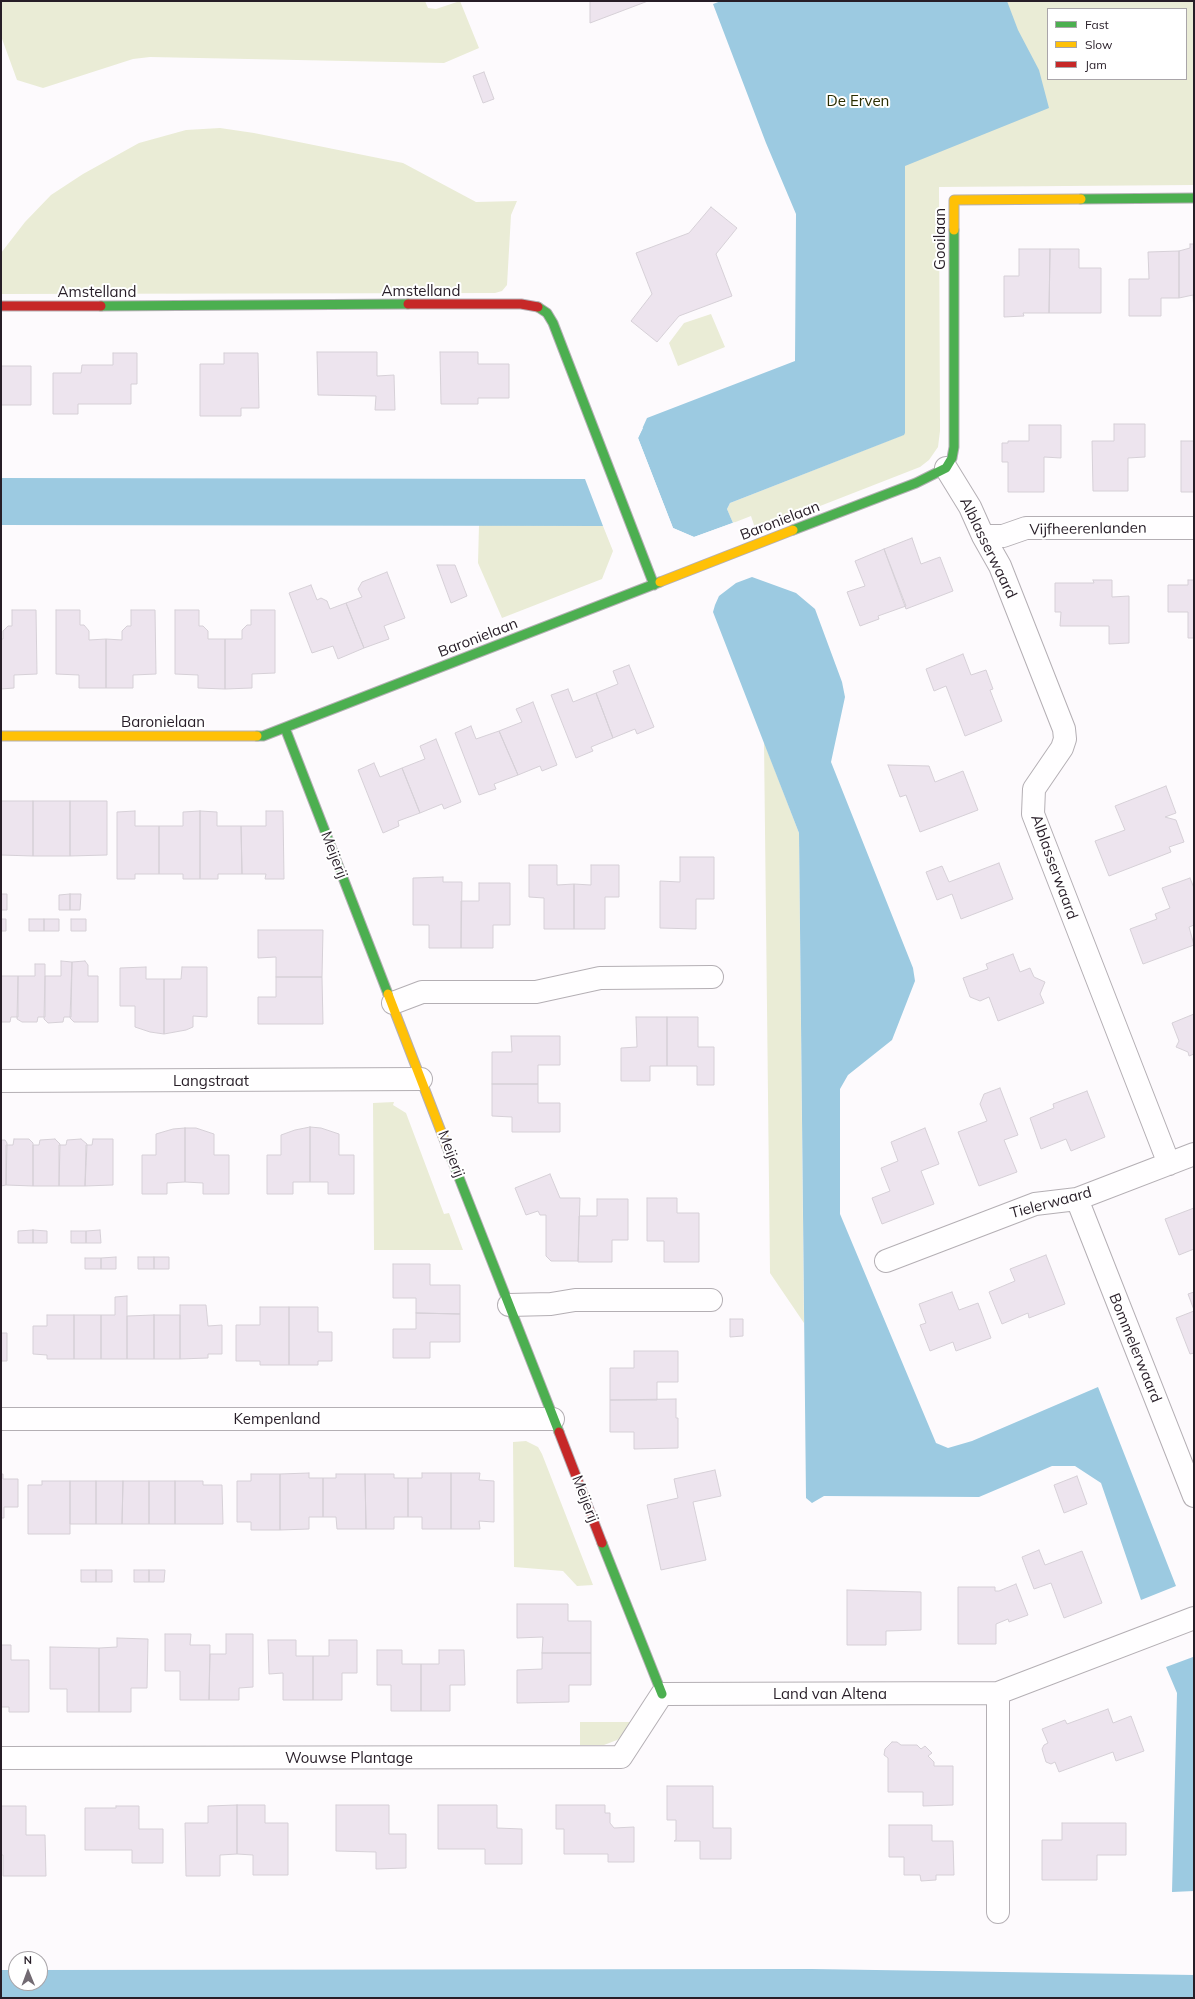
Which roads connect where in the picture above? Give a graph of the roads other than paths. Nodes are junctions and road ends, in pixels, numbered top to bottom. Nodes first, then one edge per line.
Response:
1 (1194, 198) edge
2 (1, 306) edge
3 (946, 468) junction
4 (1194, 528) edge
5 (983, 536) junction
6 (654, 585) junction
7 (285, 728) junction
8 (1, 736) edge
9 (712, 977) dead end
10 (393, 1003) junction
11 (421, 1079) junction
12 (1, 1081) edge
13 (1194, 1154) edge
14 (1169, 1164) junction
15 (1077, 1199) junction
16 (886, 1261) dead end
17 (711, 1300) dead end
18 (508, 1304) junction
19 (1, 1419) edge
20 (553, 1419) junction
21 (1194, 1496) edge
22 (1194, 1618) edge
23 (998, 1693) junction
24 (662, 1694) junction
25 (1, 1758) edge
26 (998, 1912) dead end

1 - 3 street, Gooilaan
2 - 6 street, Amstelland
3 - 5 street, Alblasserwaard
3 - 6 street, Baronielaan
4 - 5 street, Vijfheerenlanden
5 - 14 street, Alblasserwaard
6 - 7 street, Baronielaan
7 - 8 street, Baronielaan
7 - 10 street, Meijerij
9 - 10 street
10 - 11 street, Meijerij
11 - 12 street, Langstraat
11 - 18 street, Meijerij
13 - 14 street, Tielerwaard
14 - 15 street, Tielerwaard
15 - 16 street, Tielerwaard
15 - 21 street, Bommelerwaard
17 - 18 street
18 - 20 street, Meijerij
19 - 20 street, Kempenland
20 - 24 street, Meijerij
22 - 23 street, Land van Altena
23 - 24 street, Land van Altena
23 - 26 street
24 - 25 street, Wouwse Plantage

